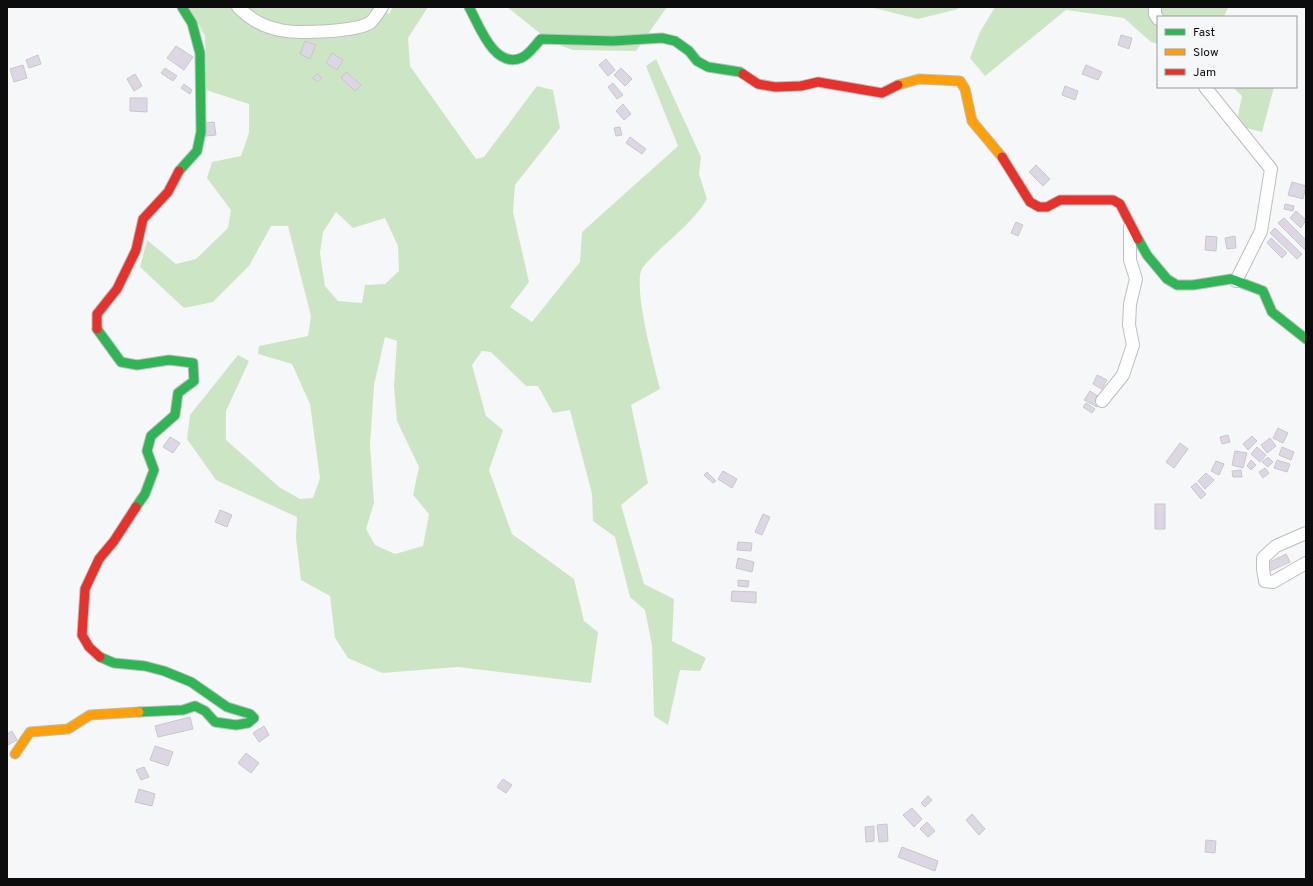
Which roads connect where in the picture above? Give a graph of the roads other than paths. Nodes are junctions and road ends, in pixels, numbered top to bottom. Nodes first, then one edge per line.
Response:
1 (182, 7) edge
2 (238, 7) edge
3 (382, 7) edge
4 (469, 7) edge
5 (1155, 7) edge
6 (1157, 17) edge
7 (1207, 88) edge
8 (1130, 224) junction
9 (1236, 281) junction
10 (1306, 339) edge
11 (1102, 401) dead end
12 (1306, 533) edge
13 (1306, 563) edge
14 (15, 754) dead end

1 - 14 street
2 - 3 street
4 - 8 street
5 - 6 street
7 - 9 street
8 - 9 street
8 - 11 street
9 - 10 street
12 - 13 street

